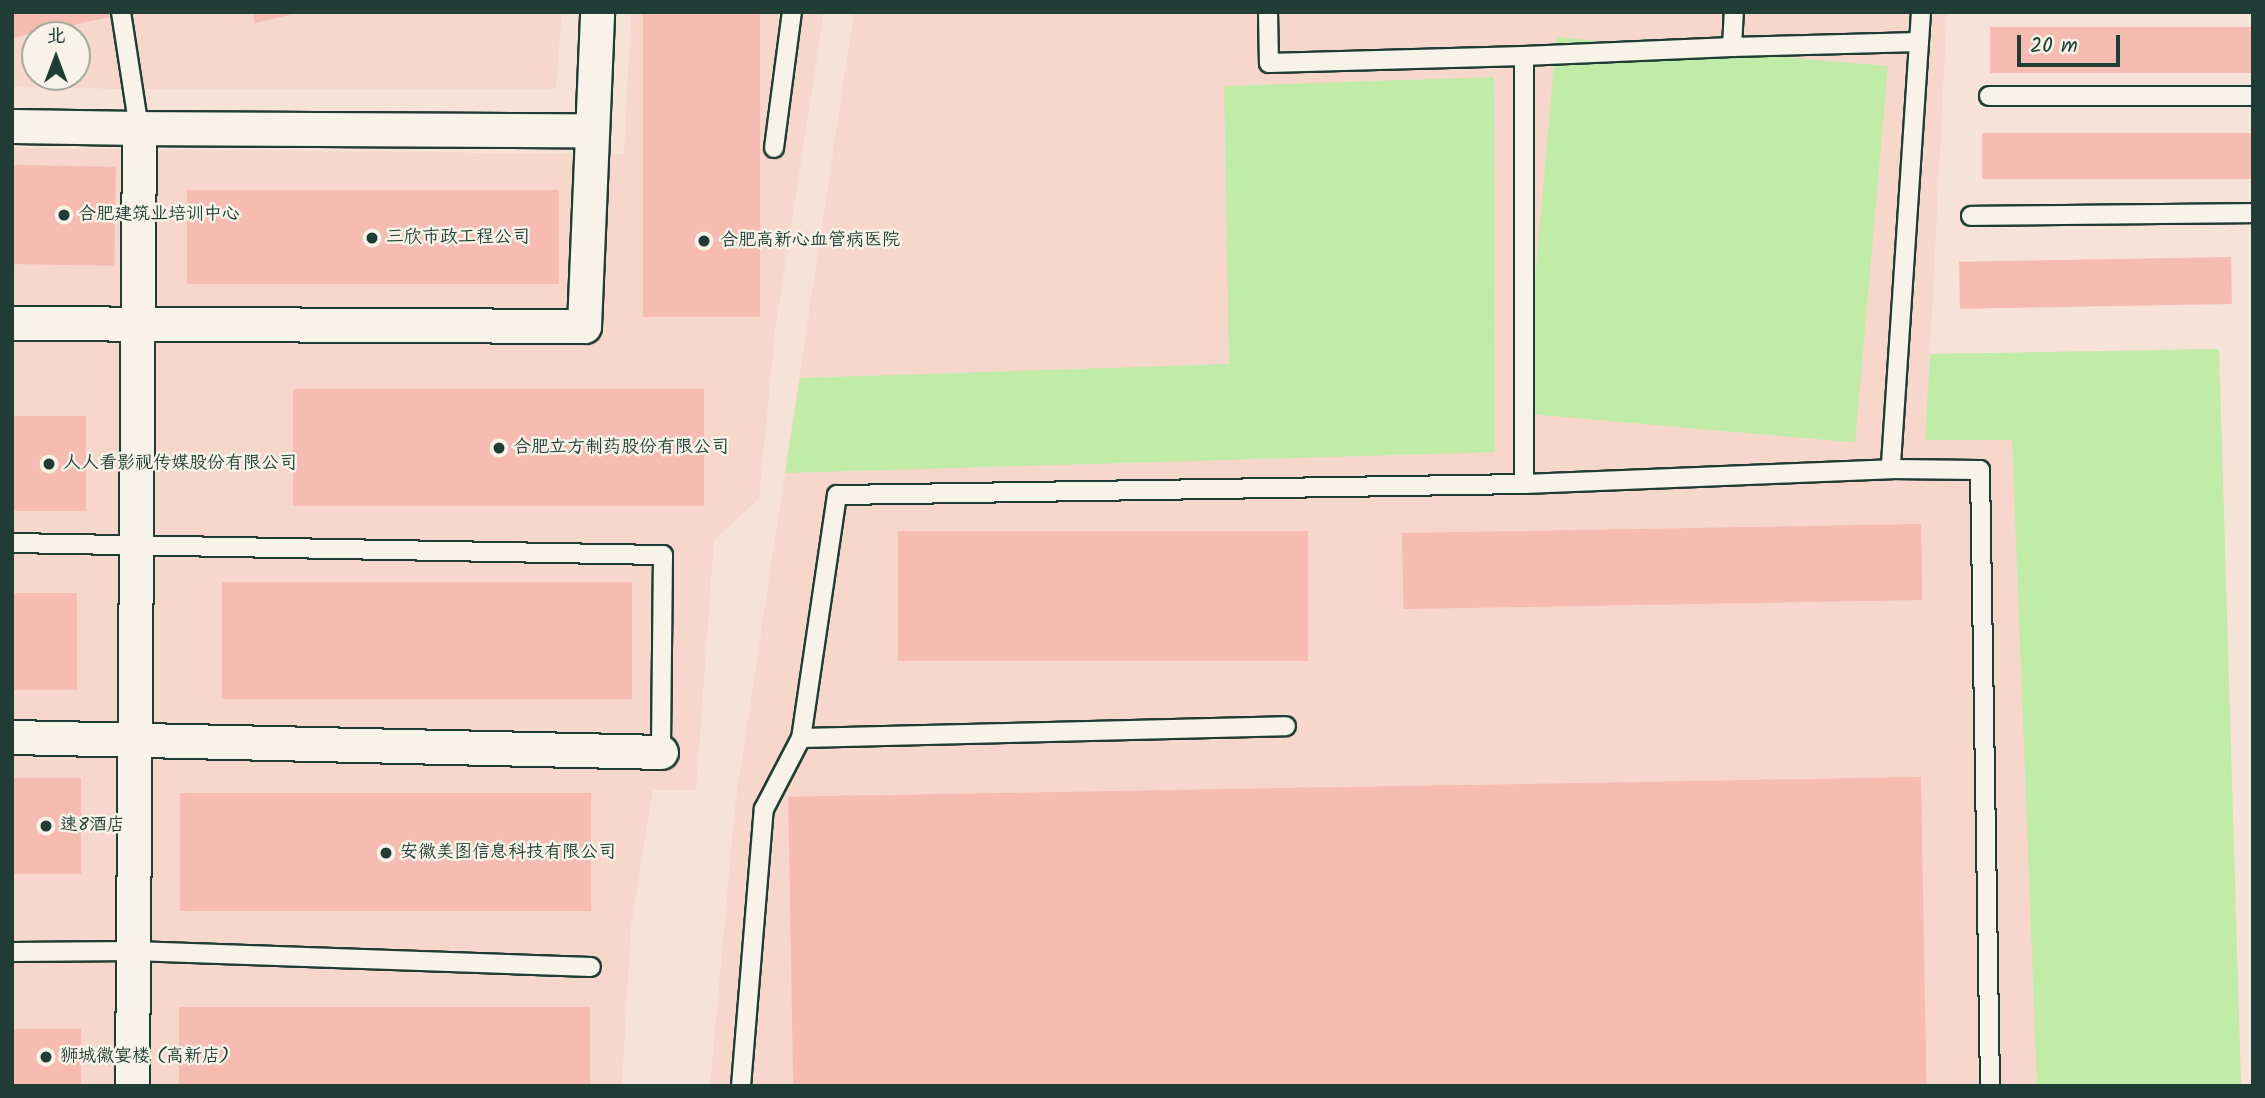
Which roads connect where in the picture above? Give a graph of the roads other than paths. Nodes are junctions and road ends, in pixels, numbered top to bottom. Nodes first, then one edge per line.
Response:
1 (121, 12) edge
2 (597, 12) edge
3 (792, 12) edge
4 (1268, 12) edge
5 (1734, 12) edge
6 (1921, 12) edge
7 (1919, 41) junction
8 (1732, 47) junction
9 (1524, 56) junction
10 (1989, 96) dead end
11 (2253, 96) edge
12 (12, 126) edge
13 (139, 128) junction
14 (592, 130) junction
15 (774, 148) dead end
16 (2253, 213) edge
17 (1971, 216) dead end
18 (12, 323) edge
19 (136, 323) junction
20 (1891, 469) junction
21 (1524, 484) junction
22 (12, 543) edge
23 (135, 544) junction
24 (1286, 726) dead end
25 (12, 737) edge
26 (801, 738) junction
27 (134, 740) junction
28 (661, 752) joint
29 (132, 951) junction
30 (12, 952) edge
31 (590, 967) dead end
32 (132, 1086) edge
33 (741, 1086) edge
34 (1990, 1086) edge

1 - 13 lane
2 - 14 street
3 - 15 lane
4 - 9 lane
5 - 8 lane
6 - 7 lane
7 - 8 lane
7 - 20 lane
8 - 9 lane
9 - 21 lane
10 - 11 lane
12 - 13 street
13 - 14 street
13 - 19 street
14 - 19 street
16 - 17 lane
18 - 19 street
19 - 23 street
20 - 21 lane
20 - 34 lane
21 - 26 lane
22 - 23 lane
23 - 27 street
23 - 28 lane
24 - 26 lane
25 - 27 street
26 - 33 lane
27 - 28 street
27 - 29 street
29 - 30 lane
29 - 31 lane
29 - 32 street

